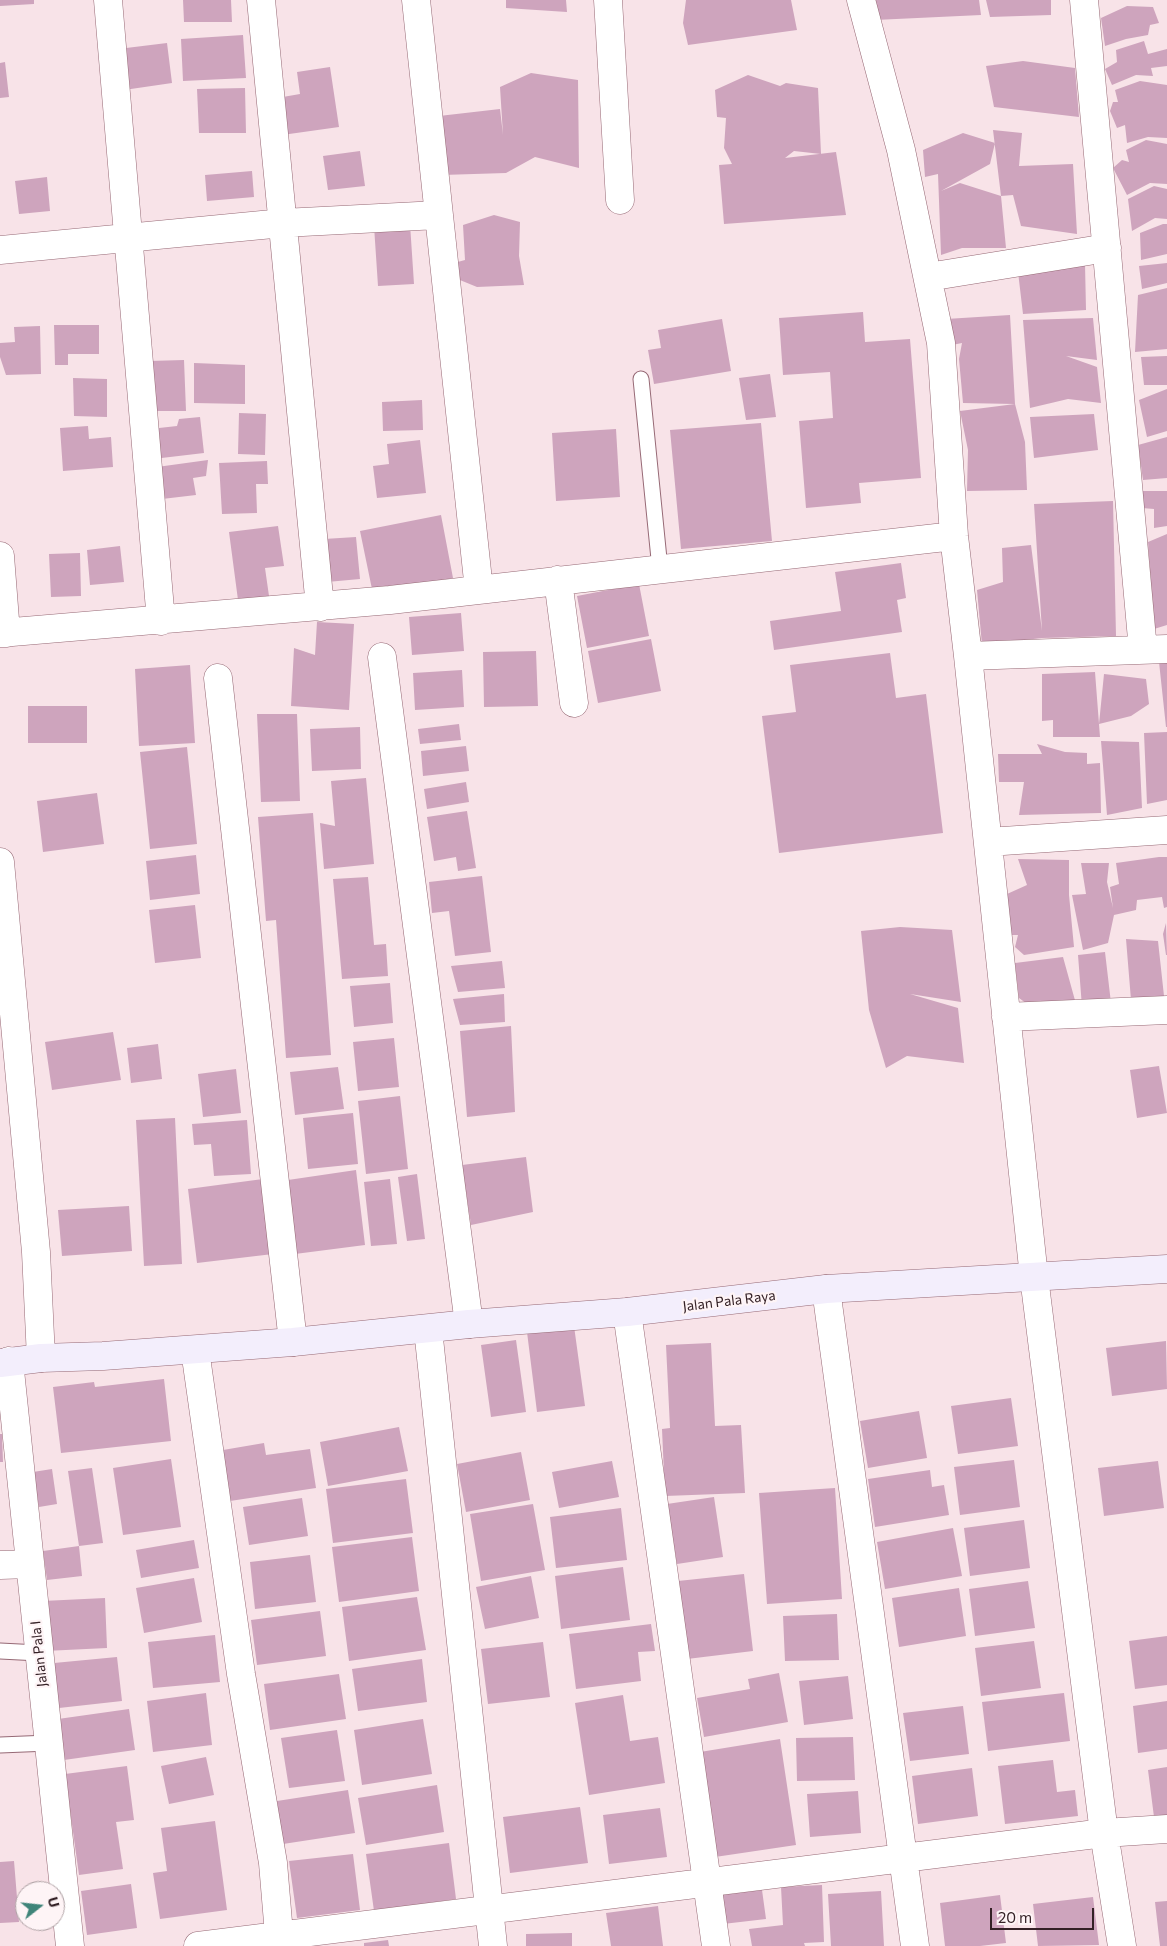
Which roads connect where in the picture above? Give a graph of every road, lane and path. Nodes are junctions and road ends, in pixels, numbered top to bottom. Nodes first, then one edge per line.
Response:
1 (108, 0) edge
2 (261, 0) edge
3 (416, 0) edge
4 (608, 0) edge
5 (861, 0) edge
6 (1084, 0) edge
7 (620, 200) dead end
8 (438, 215) junction
9 (283, 223) junction
10 (128, 238) junction
11 (1107, 248) junction
12 (0, 250) edge
13 (928, 278) junction
14 (641, 379) dead end
15 (954, 536) junction
16 (0, 556) edge
17 (660, 569) junction
18 (558, 580) junction
19 (479, 590) junction
20 (320, 607) junction
21 (161, 621) junction
22 (3, 633) edge
23 (1155, 650) edge
24 (968, 656) junction
25 (382, 657) dead end
26 (218, 678) dead end
27 (574, 704) dead end
28 (1167, 830) edge
29 (988, 842) junction
30 (0, 862) edge
31 (1167, 1010) edge
32 (1006, 1017) junction
33 (1167, 1269) edge
34 (1034, 1277) junction
35 (826, 1289) junction
36 (627, 1312) junction
37 (469, 1324) junction
38 (428, 1329) junction
39 (292, 1342) junction
40 (195, 1350) junction
41 (41, 1358) junction
42 (4, 1362) edge
43 (30, 1564) junction
44 (0, 1565) edge
45 (0, 1651) edge
46 (39, 1653) junction
47 (49, 1743) junction
48 (0, 1745) edge
49 (1167, 1829) edge
50 (1104, 1833) junction
51 (902, 1859) junction
52 (708, 1883) junction
53 (489, 1910) junction
54 (279, 1941) edge
55 (70, 1946) edge
56 (198, 1946) edge
57 (493, 1946) edge
58 (716, 1946) edge
59 (915, 1946) edge
60 (1122, 1946) edge

1 - 10 street
2 - 9 street
3 - 8 street
4 - 7 street
5 - 13 street
6 - 11 street
8 - 9 street
8 - 19 street
9 - 10 street
9 - 20 street
10 - 12 street
10 - 21 street
11 - 13 street
11 - 23 street
13 - 15 street
14 - 17 lane
15 - 17 street
15 - 24 street
16 - 22 street
17 - 18 street
18 - 19 street
18 - 27 street
19 - 20 street
20 - 21 street
21 - 22 street
23 - 24 street
24 - 29 street
25 - 37 street
26 - 39 street
28 - 29 street
29 - 32 street
30 - 41 street
31 - 32 street
32 - 34 street
33 - 34 main road, Jalan Pala Raya
34 - 35 main road, Jalan Pala Raya
34 - 50 street
35 - 36 main road, Jalan Pala Raya
35 - 51 street
36 - 37 main road, Jalan Pala Raya
36 - 52 street
37 - 38 main road, Jalan Pala Raya
38 - 39 main road, Jalan Pala Raya
38 - 53 street
39 - 40 main road, Jalan Pala Raya
40 - 41 main road, Jalan Pala Raya
40 - 54 street
41 - 42 main road, Jalan Pala Raya
42 - 43 street, Jalan Pala I
43 - 44 street
43 - 46 street, Jalan Pala I
45 - 46 lane
46 - 47 street, Jalan Pala I
47 - 48 lane
47 - 55 street, Jalan Pala I
49 - 50 street
50 - 51 street
50 - 60 street
51 - 52 street
51 - 59 street
52 - 53 street
52 - 58 street
53 - 54 street
53 - 57 street
54 - 56 street

